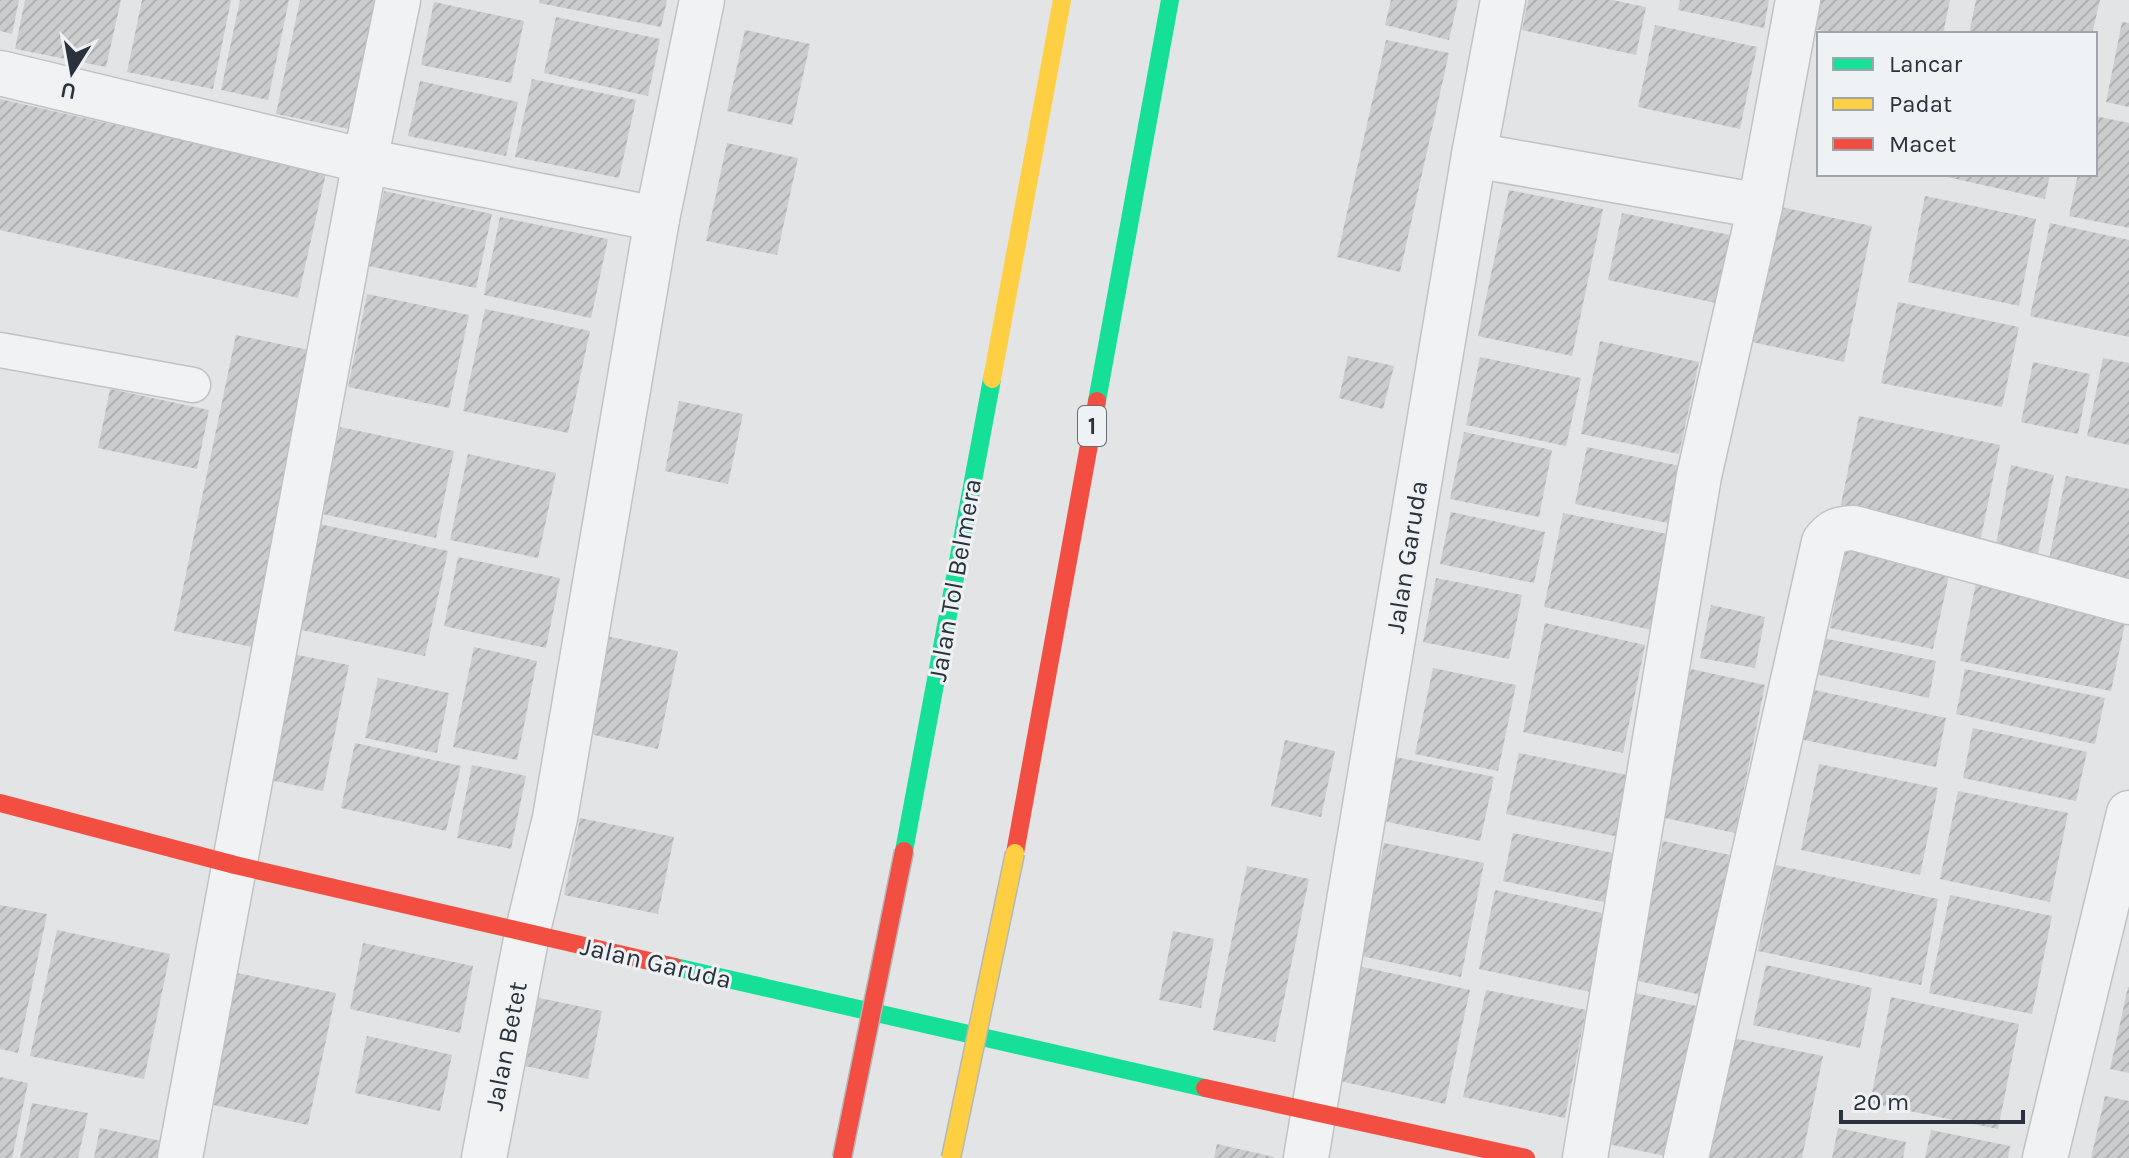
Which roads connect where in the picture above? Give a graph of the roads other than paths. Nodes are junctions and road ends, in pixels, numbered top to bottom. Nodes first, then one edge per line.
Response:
1 (398, 0) edge
2 (702, 0) edge
3 (1062, 0) edge
4 (1170, 0) edge
5 (1503, 0) edge
6 (1798, 0) edge
7 (0, 73) edge
8 (1474, 155) junction
9 (365, 161) junction
10 (1760, 206) junction
11 (657, 219) junction
12 (0, 350) edge
13 (193, 385) dead end
14 (2129, 602) edge
15 (0, 803) edge
16 (2129, 813) edge
17 (235, 865) junction
18 (527, 934) junction
19 (2115, 934) edge
20 (1315, 1114) junction
21 (180, 1158) edge
22 (484, 1158) edge
23 (842, 1158) edge
24 (951, 1158) edge
25 (1306, 1158) edge
26 (1526, 1158) edge
27 (1585, 1158) edge
28 (1686, 1158) edge
29 (2045, 1158) edge

1 - 9 street
2 - 11 street, Jalan Betet
3 - 23 main road, Jalan Tol Belmera, bridge
4 - 24 main road, 1, bridge
5 - 8 street, Jalan Garuda
6 - 10 street
7 - 9 street
8 - 10 street
8 - 20 street, Jalan Garuda
9 - 11 street
9 - 17 street
10 - 27 street
11 - 18 street, Jalan Betet
12 - 13 lane
14 - 28 street
15 - 17 main road, Jalan Garuda
16 - 19 street
17 - 18 main road, Jalan Garuda
17 - 21 street
18 - 20 main road, Jalan Garuda
18 - 22 street, Jalan Betet
19 - 29 street
20 - 25 street
20 - 26 main road, Jalan Garuda

